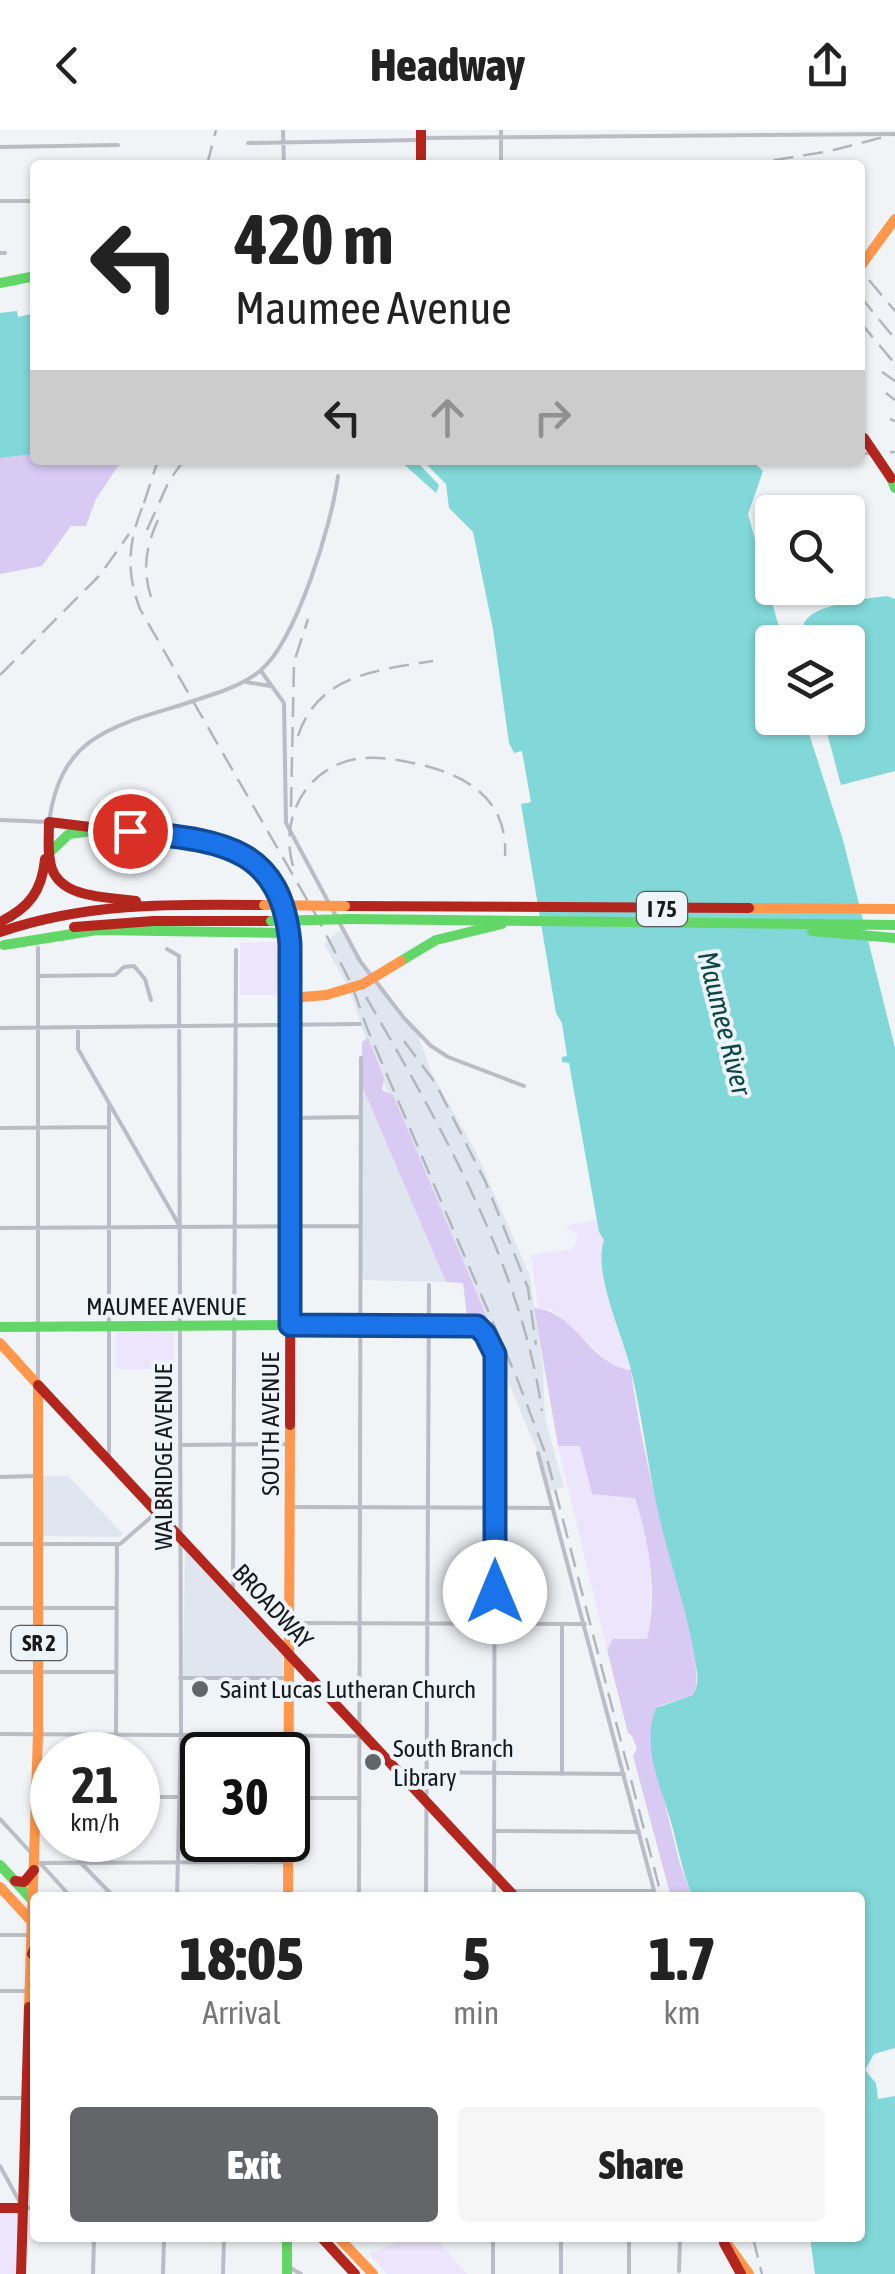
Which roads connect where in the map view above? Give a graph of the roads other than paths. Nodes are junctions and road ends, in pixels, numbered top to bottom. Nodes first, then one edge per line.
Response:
1 (284, 130) edge
2 (501, 130) edge
3 (895, 134) edge
4 (421, 136) edge
5 (501, 138) junction
6 (284, 142) junction
7 (248, 143) dead end
8 (118, 145) dead end
9 (0, 147) edge
10 (284, 160) edge
11 (502, 160) edge
12 (30, 201) edge
13 (0, 202) edge
14 (895, 219) edge
15 (865, 260) edge
16 (30, 277) edge
17 (0, 283) edge
18 (865, 441) edge
19 (338, 476) dead end
20 (893, 483) edge
21 (261, 671) junction
22 (241, 683) junction
23 (277, 691) junction
24 (0, 820) edge
25 (49, 822) junction
26 (108, 829) junction
27 (51, 852) junction
28 (149, 903) junction
29 (895, 909) edge
30 (519, 920) junction
31 (0, 922) edge
32 (740, 924) junction
33 (893, 925) edge
34 (0, 932) edge
35 (290, 933) junction
36 (895, 938) edge
37 (2, 945) edge
38 (38, 948) dead end
39 (167, 950) dead end
40 (236, 950) dead end
41 (38, 976) junction
42 (291, 998) junction
43 (151, 1000) dead end
44 (360, 1024) dead end
45 (291, 1025) junction
46 (180, 1026) junction
47 (236, 1026) junction
48 (78, 1027) junction
49 (0, 1028) edge
50 (38, 1028) junction
51 (361, 1058) dead end
52 (524, 1086) dead end
53 (109, 1106) junction
54 (361, 1117) junction
55 (290, 1118) junction
56 (109, 1127) junction
57 (0, 1128) edge
58 (38, 1128) junction
59 (235, 1226) junction
60 (290, 1226) junction
61 (362, 1226) junction
62 (180, 1227) junction
63 (0, 1228) edge
64 (37, 1228) junction
65 (109, 1228) junction
66 (429, 1284) dead end
67 (290, 1325) junction
68 (361, 1325) junction
69 (428, 1325) junction
70 (109, 1326) junction
71 (180, 1326) junction
72 (234, 1326) junction
73 (0, 1327) edge
74 (37, 1327) junction
75 (0, 1343) edge
76 (38, 1385) junction
77 (290, 1444) junction
78 (180, 1445) junction
79 (234, 1445) junction
80 (538, 1453) dead end
81 (108, 1460) junction
82 (38, 1476) junction
83 (0, 1477) edge
84 (290, 1507) junction
85 (360, 1507) junction
86 (428, 1508) junction
87 (495, 1508) junction
88 (554, 1508) junction
89 (156, 1512) junction
90 (180, 1537) junction
91 (0, 1544) edge
92 (39, 1544) junction
93 (117, 1544) junction
94 (233, 1593) junction
95 (0, 1608) edge
96 (40, 1608) junction
97 (117, 1608) junction
98 (289, 1622) junction
99 (360, 1623) junction
100 (428, 1623) junction
101 (495, 1624) junction
102 (562, 1624) junction
103 (585, 1624) junction
104 (268, 1630) junction
105 (289, 1653) junction
106 (0, 1672) edge
107 (39, 1672) junction
108 (116, 1672) junction
109 (180, 1678) junction
110 (289, 1678) junction
111 (38, 1732) edge
112 (116, 1732) edge
113 (180, 1732) edge
114 (288, 1732) edge
115 (360, 1732) junction
116 (0, 1734) edge
117 (30, 1734) edge
118 (160, 1735) edge
119 (180, 1735) edge
120 (310, 1735) edge
121 (427, 1772) junction
122 (495, 1773) junction
123 (562, 1774) junction
124 (624, 1774) junction
125 (406, 1778) junction
126 (160, 1797) edge
127 (180, 1797) joint
128 (310, 1798) edge
129 (359, 1798) junction
130 (427, 1802) junction
131 (0, 1819) edge
132 (495, 1831) junction
133 (639, 1832) junction
134 (80, 1862) joint
135 (160, 1862) edge
136 (178, 1862) junction
137 (288, 1862) edge
138 (37, 1863) junction
139 (0, 1865) edge
140 (494, 1874) junction
141 (14, 1881) junction
142 (0, 1887) edge
143 (35, 1892) edge
144 (66, 1892) edge
145 (109, 1892) edge
146 (177, 1892) edge
147 (288, 1892) edge
148 (359, 1892) edge
149 (426, 1892) edge
150 (494, 1892) edge
151 (512, 1892) edge
152 (654, 1892) edge
153 (30, 1898) edge
154 (30, 1924) edge
155 (30, 1929) edge
156 (0, 1935) edge
157 (0, 1991) edge
158 (30, 1991) edge
159 (0, 2098) edge
160 (30, 2098) edge
161 (30, 2153) edge
162 (0, 2166) edge
163 (0, 2208) edge
164 (29, 2208) edge
165 (94, 2242) edge
166 (164, 2242) edge
167 (224, 2242) edge
168 (287, 2242) edge
169 (326, 2242) edge
170 (343, 2242) edge
171 (493, 2242) edge
172 (561, 2242) edge
173 (629, 2242) edge
174 (680, 2242) edge
175 (725, 2242) edge
176 (287, 2270) edge
177 (679, 2271) dead end
178 (21, 2274) edge
179 (93, 2274) edge
180 (163, 2274) edge
181 (223, 2274) edge
182 (301, 2274) edge
183 (355, 2274) edge
184 (373, 2274) edge
185 (493, 2274) edge
186 (561, 2274) edge
187 (629, 2274) edge
188 (745, 2274) edge

1 - 6 street
2 - 5 street
3 - 5 street
4 - 5 street
4 - 6 street
5 - 11 street
6 - 7 street
6 - 10 street
8 - 9 street
12 - 13 street
14 - 15 main road
16 - 17 main road
18 - 20 main road, bridge
19 - 21 street
21 - 22 street
21 - 23 street
22 - 23 street
22 - 25 street, bridge
23 - 52 street
24 - 25 street, SOUTH AVENUE
25 - 26 main road, SOUTH AVENUE
25 - 27 main road
25 - 31 main road
26 - 27 main road
26 - 35 main road, SOUTH AVENUE
27 - 28 main road
28 - 29 main road, I 75, bridge
28 - 34 main road, I 75
30 - 32 main road, I 75 / I 75
30 - 37 main road, I 75 / I 75, bridge
30 - 42 main road, bridge
32 - 33 main road, I 75 / I 75
32 - 36 main road
35 - 37 main road
35 - 42 main road, SOUTH AVENUE
38 - 41 street
39 - 46 street, WALBRIDGE AVENUE
40 - 47 street
41 - 43 street
41 - 50 street
42 - 45 main road, SOUTH AVENUE
44 - 45 street
45 - 47 street
45 - 55 main road, SOUTH AVENUE
46 - 47 street
46 - 48 street
46 - 62 street, WALBRIDGE AVENUE
47 - 59 street
48 - 50 street
48 - 53 street
49 - 50 street
50 - 58 street
51 - 54 street
53 - 56 street
53 - 62 street
54 - 55 street
54 - 61 street
55 - 60 main road, SOUTH AVENUE
56 - 58 street
56 - 65 street
57 - 58 street
58 - 64 street
59 - 60 street
59 - 62 street
59 - 72 street
60 - 61 street
60 - 67 main road, SOUTH AVENUE
61 - 68 street
62 - 65 street
62 - 71 street, WALBRIDGE AVENUE
63 - 64 street
64 - 65 street
64 - 74 street
65 - 70 street
66 - 69 street
67 - 68 street, MAUMEE AVENUE
67 - 72 main road, MAUMEE AVENUE
67 - 77 main road, SOUTH AVENUE
68 - 69 street, MAUMEE AVENUE
68 - 85 street
69 - 86 street
69 - 87 street, MAUMEE AVENUE
70 - 71 main road, MAUMEE AVENUE
70 - 74 main road, MAUMEE AVENUE
70 - 81 street
71 - 72 main road, MAUMEE AVENUE
71 - 78 street, WALBRIDGE AVENUE
72 - 79 street
73 - 74 main road, MAUMEE AVENUE
74 - 76 street
75 - 76 main road, BROADWAY
76 - 81 main road, BROADWAY
76 - 82 main road, SR 2
77 - 79 street
77 - 84 main road, SOUTH AVENUE
78 - 79 street
78 - 90 street, WALBRIDGE AVENUE
79 - 94 street
80 - 88 street
81 - 89 main road, BROADWAY
82 - 83 street
82 - 92 main road, SR 2
84 - 85 street
84 - 98 main road, SOUTH AVENUE
85 - 86 street
85 - 99 street
86 - 87 street
86 - 100 street
87 - 88 street
87 - 101 street
88 - 103 street
89 - 90 main road, BROADWAY
89 - 93 street
90 - 94 main road, BROADWAY
90 - 109 street, WALBRIDGE AVENUE
91 - 92 street
92 - 93 street
92 - 96 main road, SR 2
93 - 97 street
94 - 104 main road, BROADWAY
95 - 96 street
96 - 97 street
96 - 107 main road, SR 2
97 - 108 street
98 - 99 street
98 - 104 main road
98 - 105 main road, SOUTH AVENUE
99 - 100 street
99 - 115 street
100 - 101 street
100 - 121 street
101 - 102 street
101 - 122 street
102 - 103 street
102 - 123 street
103 - 124 street
104 - 105 main road, BROADWAY
105 - 110 main road, SOUTH AVENUE
105 - 115 main road, BROADWAY
106 - 107 street
107 - 108 street
107 - 111 main road, SR 2
108 - 112 street
109 - 110 street
109 - 113 street, WALBRIDGE AVENUE
110 - 114 main road, SOUTH AVENUE
115 - 120 street
115 - 125 main road, BROADWAY
115 - 129 street
116 - 117 street
118 - 119 street
121 - 122 street
121 - 125 street
121 - 130 street
122 - 123 street
122 - 132 street
123 - 124 street
124 - 133 street
125 - 130 main road, BROADWAY
126 - 127 street
127 - 136 street, WALBRIDGE AVENUE
128 - 129 street
129 - 148 street
130 - 140 main road, BROADWAY
130 - 149 street
131 - 138 street
132 - 133 street
132 - 140 street
133 - 152 street
134 - 138 street
134 - 145 street
135 - 136 street
136 - 146 street, WALBRIDGE AVENUE
137 - 147 main road, SOUTH AVENUE
138 - 141 main road
138 - 143 main road, SR 2
138 - 144 street
139 - 141 main road
140 - 150 street
140 - 151 main road, BROADWAY
141 - 153 main road
142 - 154 main road
155 - 156 street
157 - 158 street
159 - 160 street
161 - 164 main road, SR 2
162 - 164 street
163 - 164 main road
164 - 178 main road, SR 2
165 - 179 street
166 - 180 street
167 - 181 street
168 - 176 main road
169 - 183 main road
170 - 184 main road
171 - 185 street
172 - 186 street
173 - 187 street
174 - 177 street
175 - 188 main road
176 - 182 street

